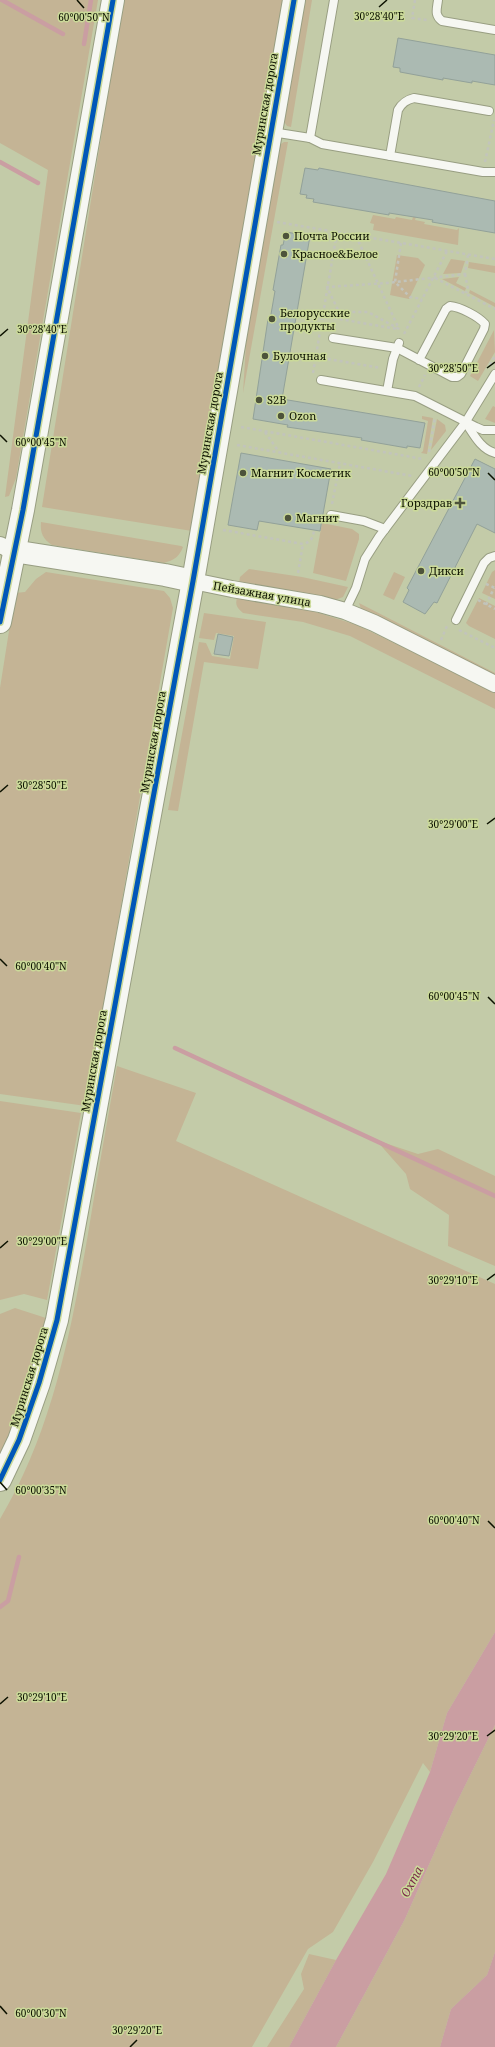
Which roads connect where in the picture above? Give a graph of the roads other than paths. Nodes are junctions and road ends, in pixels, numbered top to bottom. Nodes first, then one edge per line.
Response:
1 (113, 0) edge
2 (294, 0) edge
3 (334, 0) edge
4 (438, 0) edge
5 (495, 30) edge
6 (492, 112) edge
7 (271, 131) junction
8 (310, 138) junction
9 (390, 156) junction
10 (495, 172) edge
11 (334, 338) dead end
12 (398, 346) junction
13 (419, 360) junction
14 (495, 374) edge
15 (321, 380) road end
16 (387, 391) junction
17 (465, 422) junction
18 (495, 430) edge
19 (495, 453) edge
20 (331, 515) road end
21 (385, 529) junction
22 (7, 548) edge
23 (495, 556) edge
24 (193, 581) junction
25 (345, 611) junction
26 (0, 622) edge
27 (455, 624) road end
28 (495, 684) edge
29 (0, 1480) edge

1 - 22 street
2 - 7 street, Муринская дорога
3 - 8 lane
4 - 5 lane
6 - 9 lane
7 - 8 lane
7 - 24 street, Муринская дорога
8 - 9 lane
9 - 10 lane
11 - 12 lane
12 - 13 lane
12 - 16 lane
13 - 13 lane
14 - 17 lane
15 - 16 lane
16 - 17 lane
17 - 18 lane
17 - 19 lane
17 - 21 lane
20 - 21 lane
21 - 25 lane
22 - 24 street, Пейзажная улица
22 - 26 street
23 - 27 lane
24 - 25 street, Пейзажная улица
24 - 29 street, Муринская дорога
25 - 28 street, Пейзажная улица

